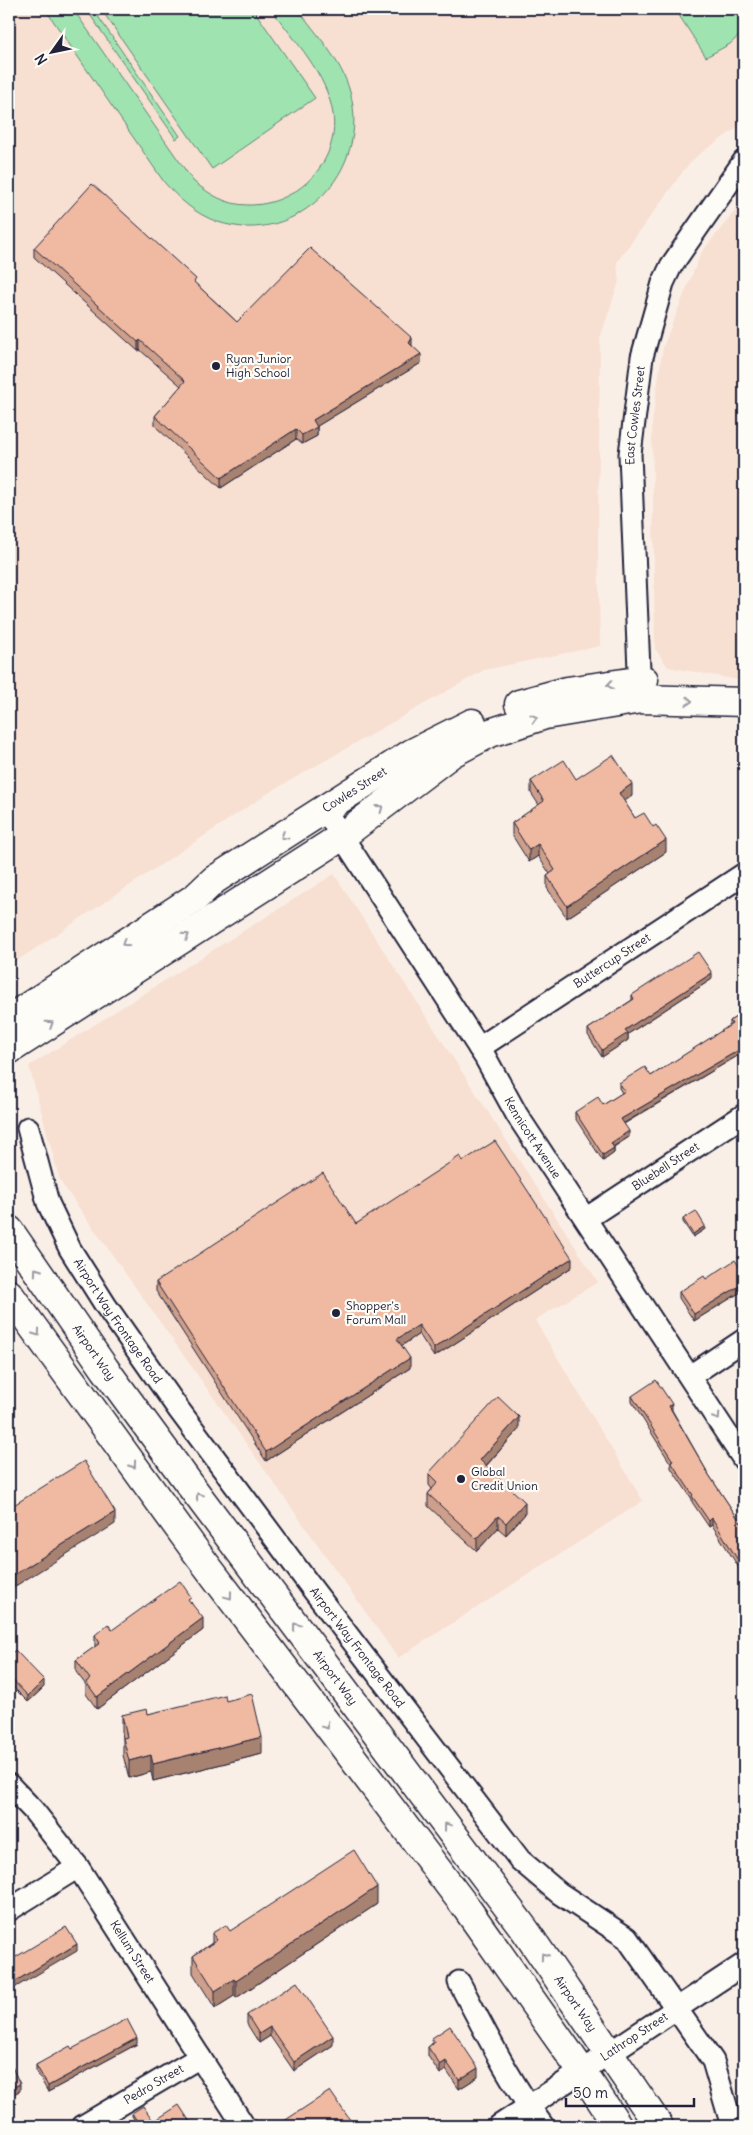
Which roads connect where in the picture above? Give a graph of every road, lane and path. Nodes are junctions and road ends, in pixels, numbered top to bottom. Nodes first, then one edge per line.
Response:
1 (744, 161) edge
2 (640, 690) junction
3 (744, 694) edge
4 (744, 702) edge
5 (325, 810) junction
6 (341, 837) junction
7 (744, 874) edge
8 (9, 1019) edge
9 (478, 1048) junction
10 (9, 1050) edge
11 (744, 1115) edge
12 (28, 1128) dead end
13 (587, 1218) junction
14 (9, 1230) edge
15 (9, 1294) edge
16 (744, 1340) edge
17 (690, 1376) junction
18 (744, 1460) edge
19 (9, 1785) edge
20 (78, 1867) junction
21 (9, 1910) edge
22 (744, 1964) edge
23 (459, 1982) dead end
24 (678, 2010) junction
25 (611, 2054) junction
26 (200, 2057) junction
27 (583, 2073) junction
28 (529, 2107) junction
29 (82, 2126) edge
30 (244, 2126) edge
31 (499, 2126) edge
32 (543, 2126) edge
33 (618, 2126) edge
34 (658, 2126) edge
35 (732, 2126) edge

1 - 2 street, East Cowles Street
2 - 3 main road, Cowles Street
2 -> 4 main road
2 -> 5 main road, Cowles Street
6 -> 2 main road, Cowles Street
5 - 6 street, Kennicott Avenue
5 -> 8 main road, Cowles Street
6 - 9 street, Kennicott Avenue
10 -> 6 main road, Cowles Street
7 - 9 street, Buttercup Street
9 - 13 street, Kennicott Avenue
11 - 13 street, Bluebell Street
12 - 24 street, Airport Way Frontage Road
13 - 17 street, Kennicott Avenue
25 -> 14 main road, Airport Way
15 -> 27 main road
16 - 17 street
17 -> 18 street, Kennicott Avenue
19 - 20 street, Kellum Street
20 - 21 street
20 - 26 street, Kellum Street
22 - 24 street, Lathrop Street
23 - 28 street
24 - 25 street, Lathrop Street
24 - 35 street, Airport Way Frontage Road
25 - 27 street, Lathrop Street
25 - 34 main road, Airport Way
26 - 29 street, Pedro Street
26 - 30 street, Kellum Street
27 - 28 street, Lathrop Street
27 - 33 main road
28 - 31 street, Lathrop Street
28 - 32 street

